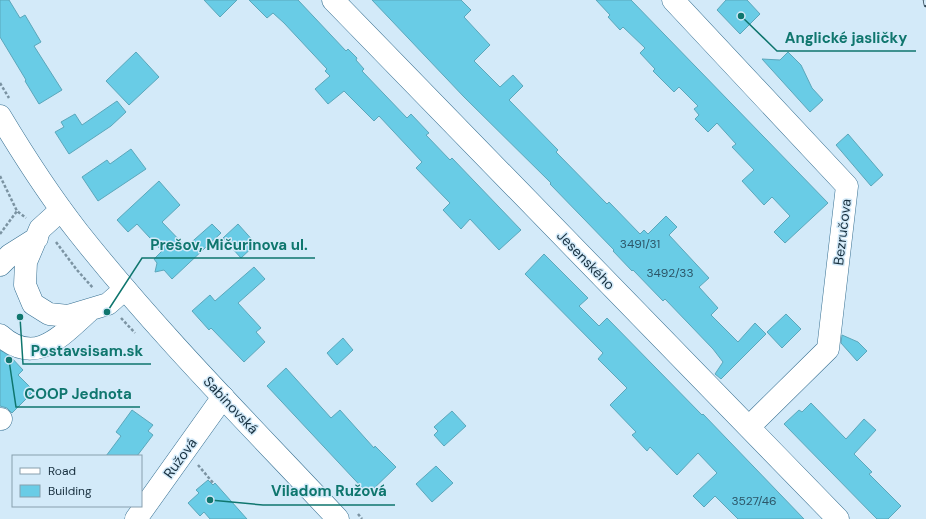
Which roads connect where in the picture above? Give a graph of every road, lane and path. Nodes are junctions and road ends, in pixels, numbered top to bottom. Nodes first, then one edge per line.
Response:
1 (333, 0) edge
2 (673, 0) edge
3 (0, 83) edge
4 (5, 109) edge
5 (61, 210) junction
6 (17, 211) dead end
7 (2, 223) dead end
8 (0, 234) edge
9 (37, 238) junction
10 (4, 248) edge
11 (125, 289) junction
12 (90, 310) junction
13 (0, 335) edge
14 (224, 397) junction
15 (749, 427) junction
16 (196, 463) dead end
17 (214, 484) dead end
18 (348, 516) edge
19 (136, 519) edge
20 (362, 519) edge
21 (838, 519) edge

1 - 15 street, Jesenského
2 - 15 street, Bezručova
3 - 4 path
4 - 5 street, Sabinovská
5 - 9 street
5 - 11 street, Sabinovská
6 - 10 path
7 - 10 path
8 - 10 path
9 - 10 street
9 - 12 street
11 - 12 street
11 - 14 street, Sabinovská
12 - 13 street
14 - 18 street, Sabinovská
14 - 19 street, Ružová
15 - 21 street, Jesenského
16 - 17 path
18 - 20 path

